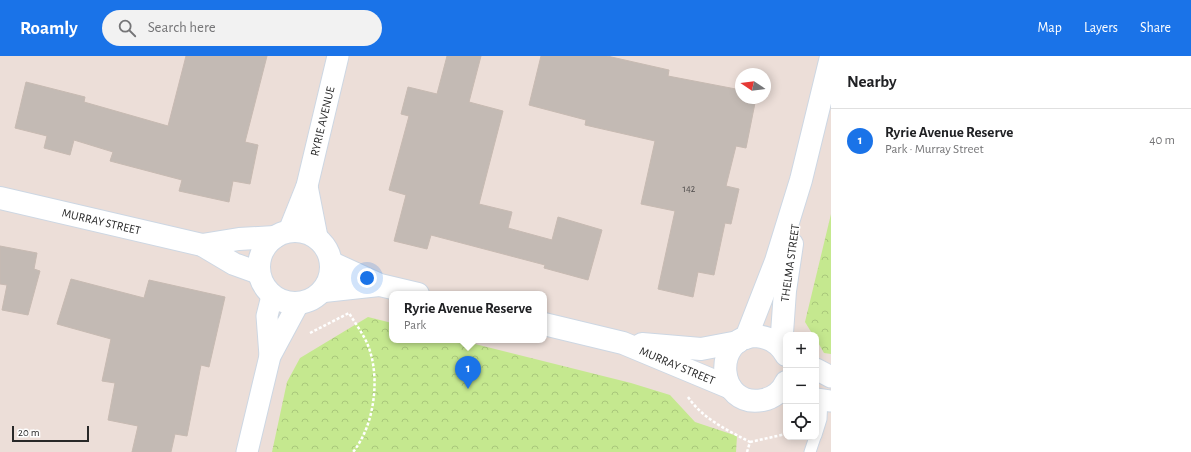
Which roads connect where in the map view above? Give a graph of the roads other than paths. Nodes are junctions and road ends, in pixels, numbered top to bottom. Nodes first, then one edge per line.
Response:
1 (338, 56) edge
2 (831, 57) edge
3 (802, 180) junction
4 (307, 186) junction
5 (0, 198) edge
6 (282, 234) junction
7 (317, 237) junction
8 (202, 245) junction
9 (332, 263) junction
10 (259, 274) junction
11 (380, 285) junction
12 (324, 291) junction
13 (405, 291) edge
14 (272, 296) junction
15 (298, 304) junction
16 (547, 325) edge
17 (785, 332) edge
18 (742, 340) junction
19 (623, 343) junction
20 (783, 351) edge
21 (270, 356) junction
22 (819, 371) edge
23 (831, 377) edge
24 (731, 388) junction
25 (783, 390) edge
26 (823, 400) edge
27 (819, 426) edge
28 (814, 440) edge
29 (247, 452) edge
30 (810, 452) edge

1 - 4 street, RYRIE AVENUE
2 - 3 main road, THELMA STREET
3 - 17 main road, THELMA STREET
3 - 18 main road, THELMA STREET
4 - 6 street, RYRIE AVENUE
4 - 7 street, RYRIE AVENUE
5 - 8 main road, MURRAY STREET
6 - 7 main road
6 - 8 main road, MURRAY STREET
6 - 10 main road
7 - 9 main road
8 - 10 main road, MURRAY STREET
9 - 11 main road
9 - 12 main road
10 - 14 main road
11 - 12 main road
11 - 13 main road
12 - 15 main road
14 - 15 main road
14 - 21 street
15 - 21 street
16 - 19 main road, MURRAY STREET
18 - 19 main road, MURRAY STREET
18 - 20 main road, MURRAY STREET
18 - 24 main road, THELMA STREET
19 - 24 main road, MURRAY STREET
21 - 29 street
22 - 23 street
24 - 25 main road, MURRAY STREET
26 - 27 lane
28 - 30 lane

